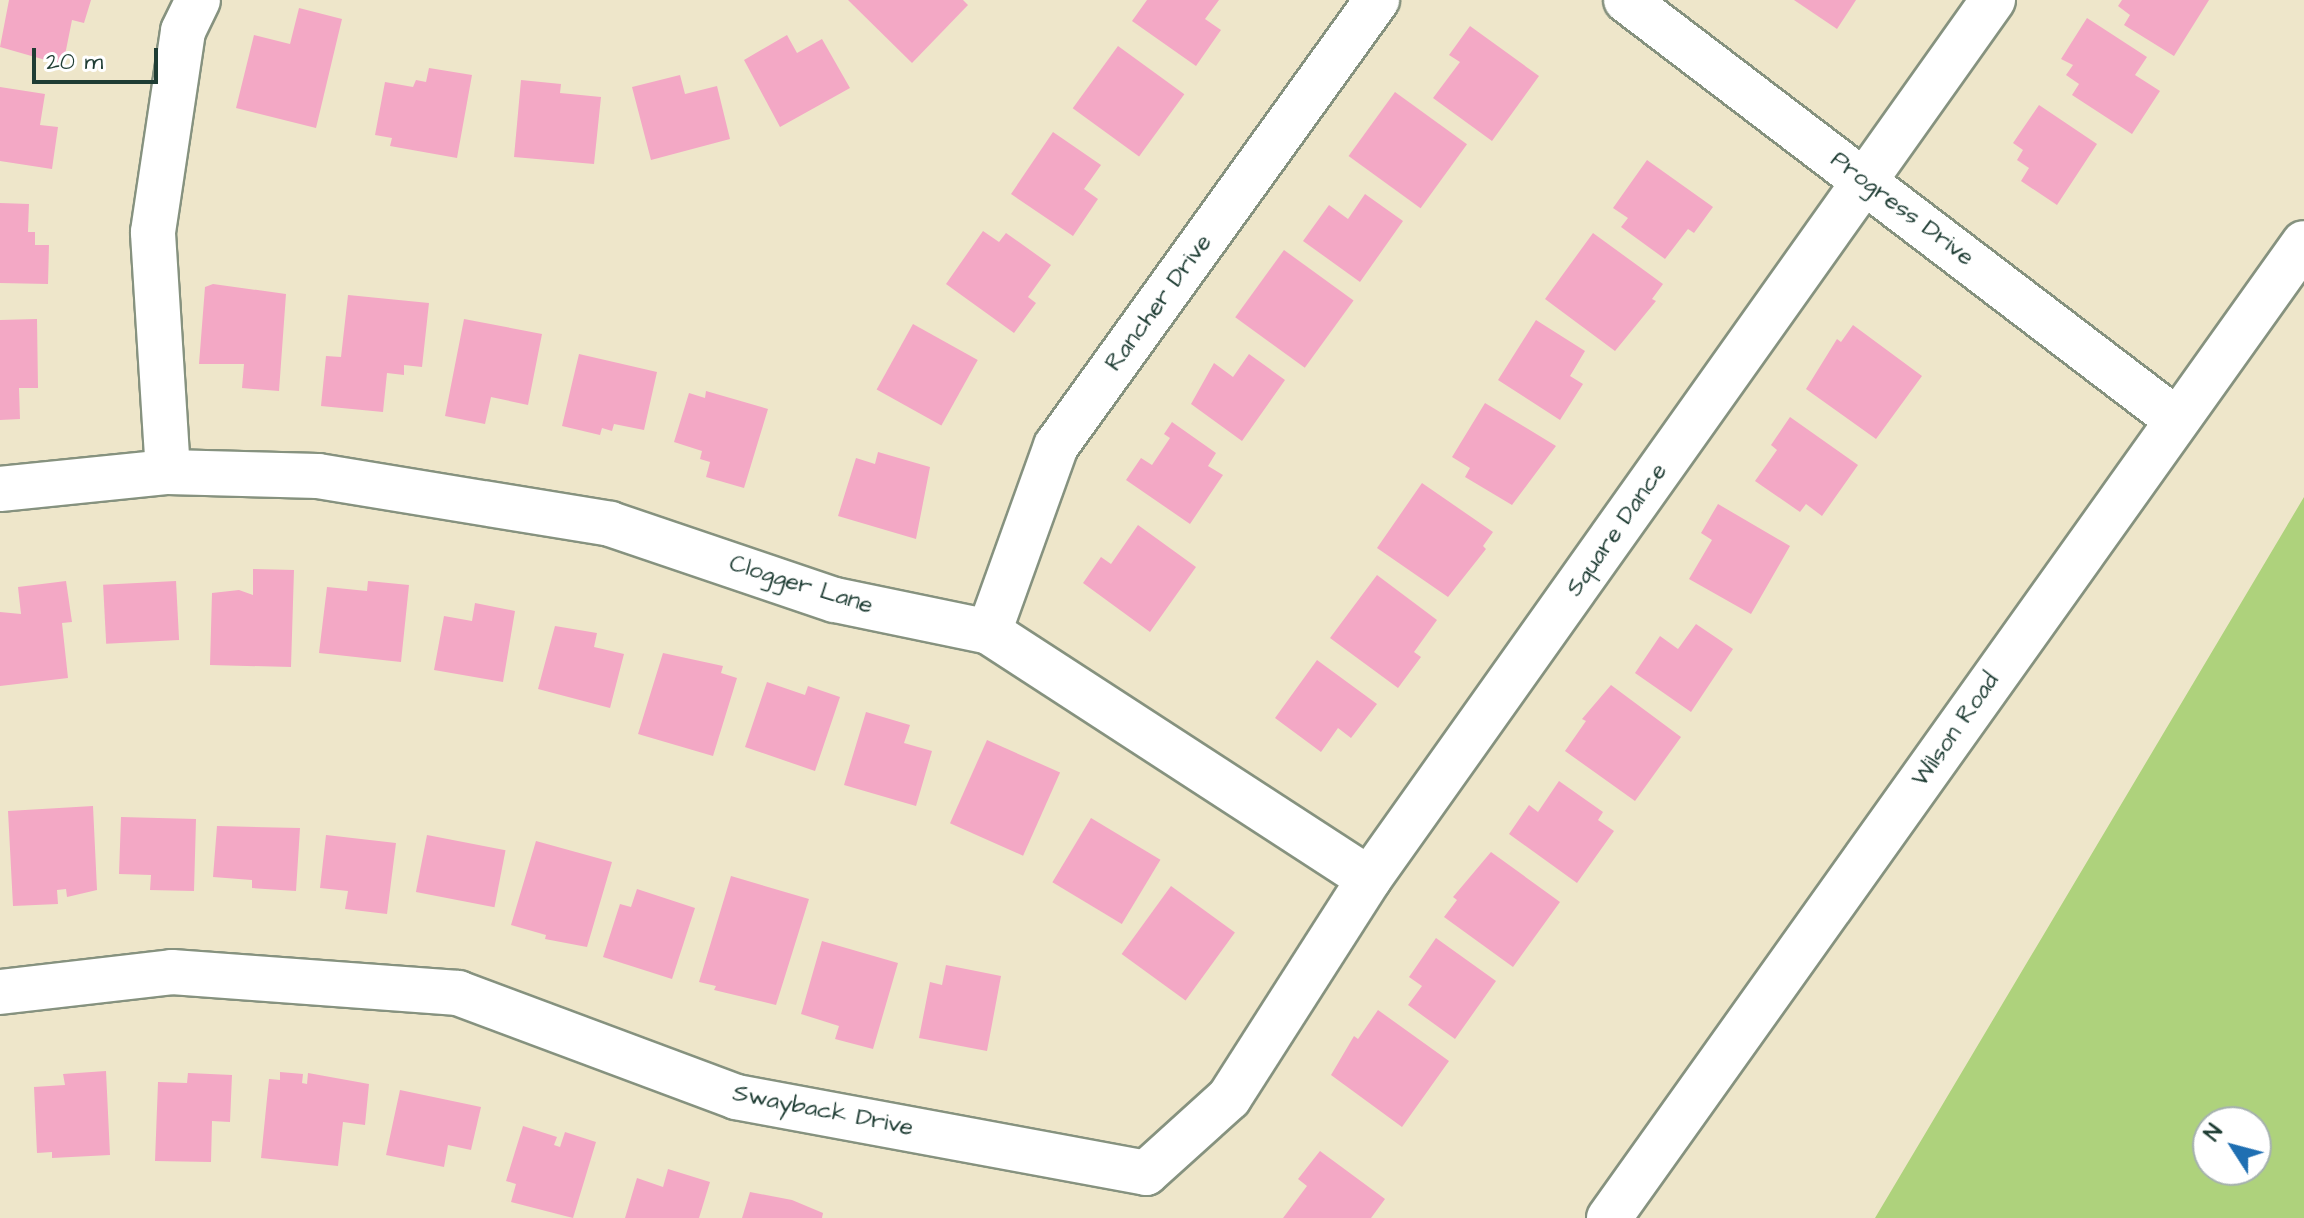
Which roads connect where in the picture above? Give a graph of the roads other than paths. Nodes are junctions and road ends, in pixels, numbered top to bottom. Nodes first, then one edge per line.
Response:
1 (198, 0) edge
2 (1377, 0) edge
3 (1626, 0) edge
4 (1993, 0) edge
5 (1866, 181) junction
6 (2304, 243) edge
7 (2177, 420) junction
8 (168, 472) junction
9 (0, 489) edge
10 (989, 632) junction
11 (1369, 879) junction
12 (0, 992) edge
13 (1609, 1218) edge

1 - 8 street
2 - 10 street, Rancher Drive
3 - 5 street, Progress Drive
4 - 5 street, Square Dance
5 - 7 street, Progress Drive
5 - 11 street, Square Dance
6 - 7 street, Wilson Road
7 - 13 street, Wilson Road
8 - 9 street, Clogger Lane
8 - 10 street, Clogger Lane
10 - 11 street, Clogger Lane
11 - 12 street, Swayback Drive

